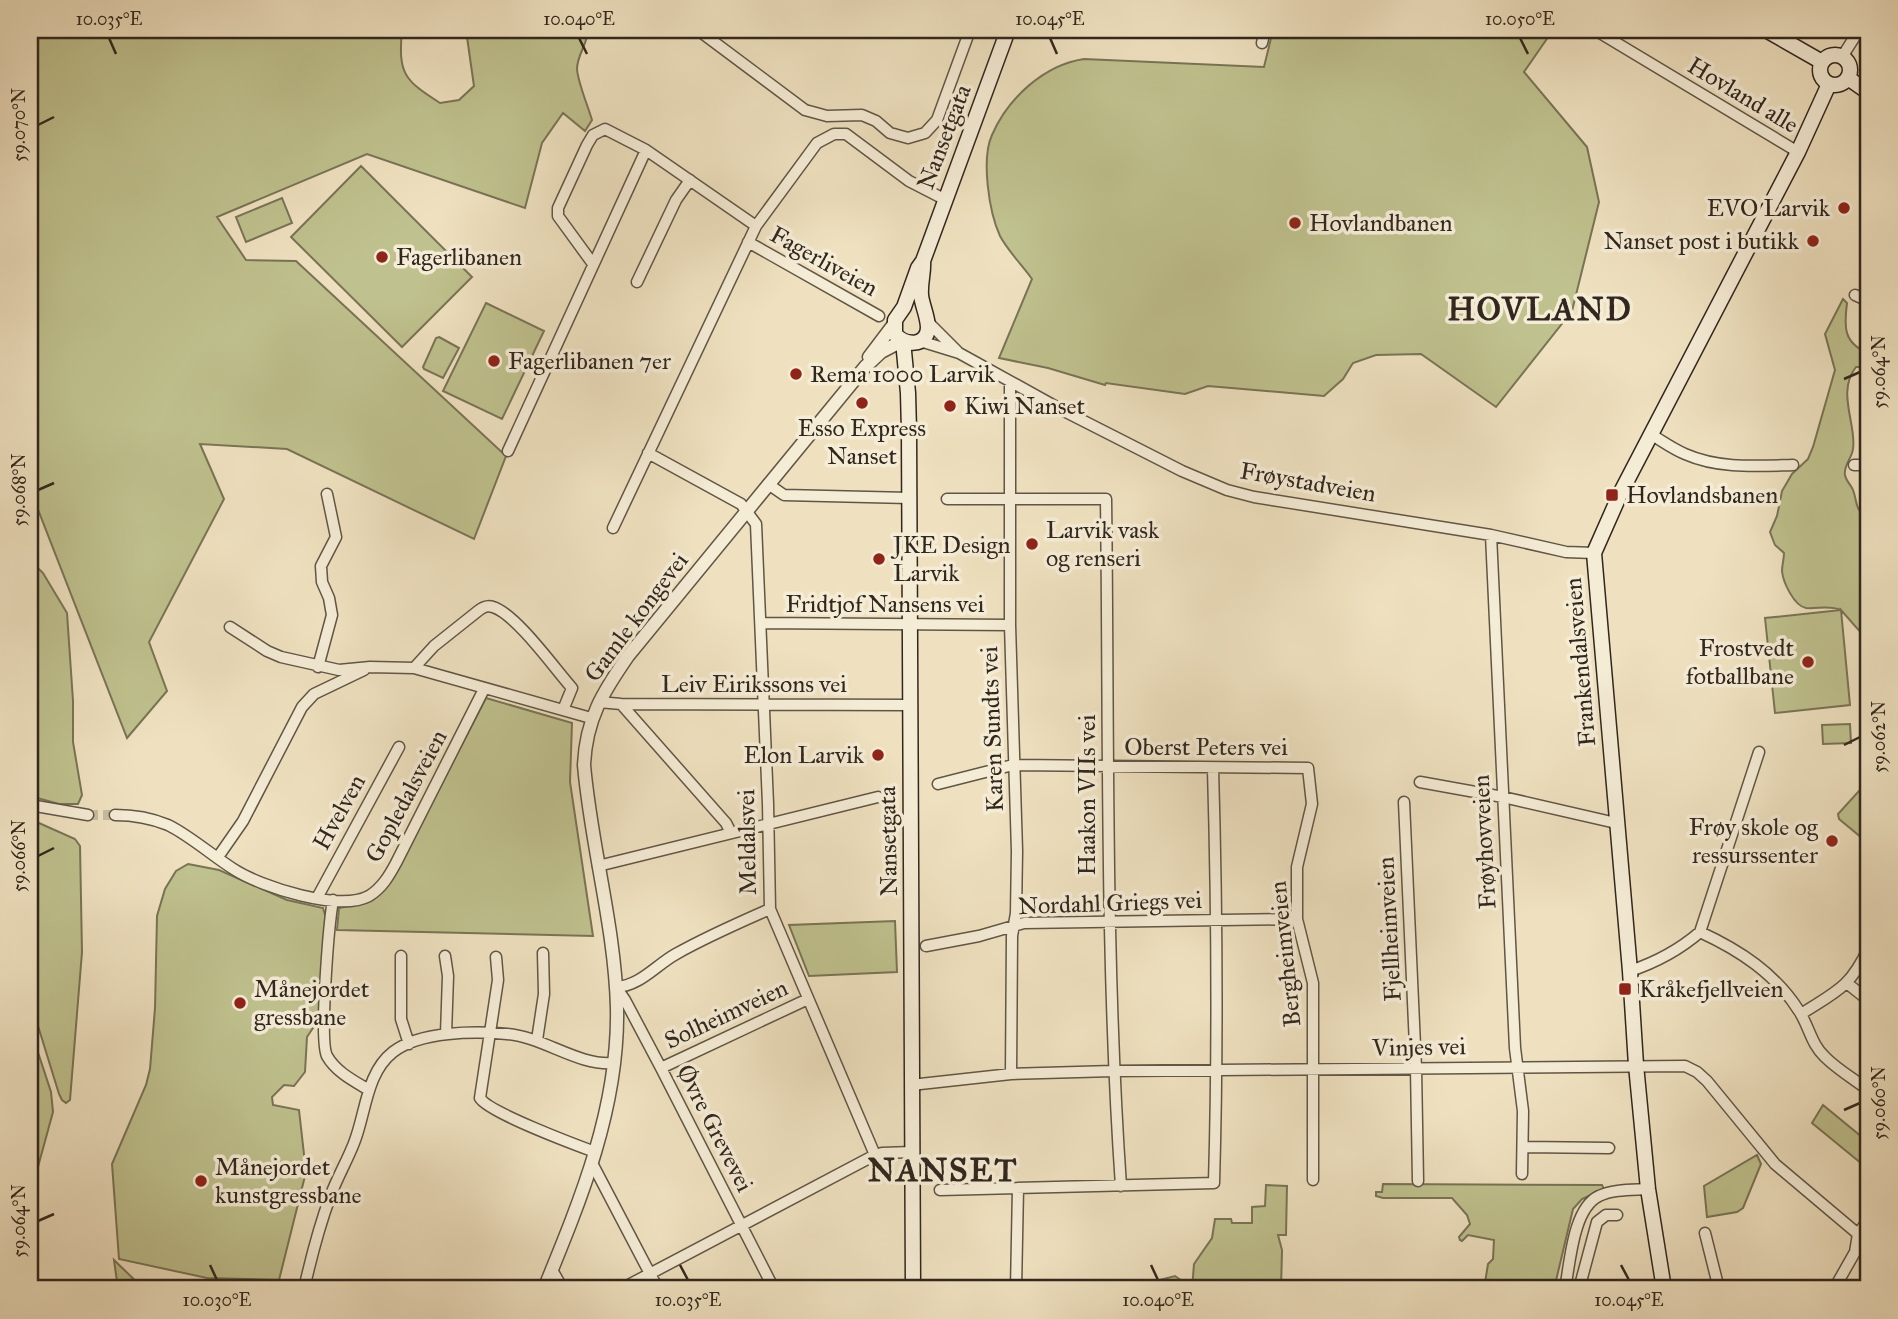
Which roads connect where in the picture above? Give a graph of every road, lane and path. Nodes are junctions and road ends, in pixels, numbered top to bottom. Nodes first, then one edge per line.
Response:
1 (698, 30) edge
2 (970, 30) edge
3 (1008, 30) edge
4 (1265, 30) edge
5 (1595, 30) edge
6 (1766, 30) edge
7 (1859, 30) edge
8 (1262, 43) dead end
9 (1842, 57) junction
10 (1822, 62) junction
11 (1848, 78) junction
12 (1829, 84) junction
13 (1868, 92) edge
14 (646, 150) junction
15 (1798, 152) junction
16 (690, 180) junction
17 (944, 200) junction
18 (756, 226) junction
19 (748, 243) junction
20 (923, 261) junction
21 (593, 264) junction
22 (637, 282) dead end
23 (1855, 295) dead end
24 (1868, 301) edge
25 (879, 316) dead end
26 (897, 319) junction
27 (926, 319) junction
28 (902, 341) junction
29 (920, 341) junction
30 (959, 354) junction
31 (865, 367) junction
32 (1010, 382) junction
33 (908, 393) junction
34 (1652, 435) junction
35 (508, 451) dead end
36 (648, 453) junction
37 (1854, 465) dead end
38 (1868, 465) edge
39 (1793, 466) dead end
40 (768, 484) junction
41 (327, 494) dead end
42 (909, 498) junction
43 (1010, 498) junction
44 (947, 499) dead end
45 (747, 510) junction
46 (613, 528) dead end
47 (1491, 535) junction
48 (1594, 554) junction
49 (761, 623) junction
50 (909, 625) junction
51 (1010, 625) junction
52 (230, 627) dead end
53 (318, 667) junction
54 (370, 667) junction
55 (414, 668) junction
56 (484, 689) junction
57 (598, 702) junction
58 (621, 704) junction
59 (763, 705) junction
60 (909, 705) junction
61 (563, 710) junction
62 (591, 718) junction
63 (399, 747) dead end
64 (1759, 752) dead end
65 (1013, 765) junction
66 (1109, 767) junction
67 (1308, 768) joint
68 (1213, 769) junction
69 (1420, 782) dead end
70 (938, 783) dead end
71 (878, 797) dead end
72 (1503, 797) junction
73 (1404, 802) dead end
74 (30, 805) edge
75 (88, 815) tunnel mouth
76 (115, 815) tunnel mouth
77 (1616, 823) junction
78 (768, 824) junction
79 (731, 833) junction
80 (218, 857) junction
81 (598, 866) junction
82 (317, 898) junction
83 (333, 900) junction
84 (769, 909) junction
85 (1297, 919) junction
86 (1108, 921) junction
87 (1217, 921) junction
88 (1014, 925) junction
89 (1700, 932) junction
90 (926, 946) dead end
91 (1868, 950) edge
92 (542, 953) dead end
93 (401, 956) dead end
94 (445, 956) dead end
95 (496, 957) dead end
96 (1630, 971) junction
97 (1848, 984) junction
98 (616, 987) junction
99 (808, 999) junction
100 (1868, 1000) edge
101 (1801, 1014) junction
102 (491, 1033) junction
103 (446, 1034) junction
104 (537, 1040) junction
105 (409, 1044) junction
106 (614, 1063) junction
107 (1636, 1065) junction
108 (1517, 1066) junction
109 (661, 1068) junction
110 (1416, 1068) junction
111 (1314, 1070) junction
112 (1113, 1071) junction
113 (1217, 1071) junction
114 (1011, 1074) junction
115 (911, 1085) junction
116 (369, 1090) junction
117 (1868, 1090) edge
118 (1523, 1147) junction
119 (1609, 1148) dead end
120 (912, 1152) junction
121 (875, 1155) junction
122 (594, 1158) junction
123 (1522, 1174) dead end
124 (1313, 1180) dead end
125 (1418, 1181) dead end
126 (1121, 1186) junction
127 (1018, 1188) junction
128 (1648, 1189) junction
129 (940, 1190) dead end
130 (1618, 1215) dead end
131 (1868, 1220) edge
132 (742, 1226) junction
133 (1705, 1233) dead end
134 (1858, 1234) junction
135 (552, 1270) junction
136 (650, 1273) junction
137 (304, 1289) edge
138 (544, 1289) edge
139 (563, 1289) edge
140 (621, 1289) edge
141 (659, 1289) edge
142 (774, 1289) edge
143 (913, 1289) edge
144 (1016, 1289) edge
145 (1565, 1289) edge
146 (1579, 1289) edge
147 (1664, 1289) edge
148 (1719, 1289) edge
149 (1834, 1289) edge

1 - 2 street
3 - 17 main road, Nansetgata
4 - 8 street
5 - 15 street, Hovland alle
6 - 10 main road
7 - 9 street
9 - 10 main road
9 - 11 main road
10 - 12 main road
11 - 12 main road
11 - 13 main road
12 - 15 main road, Frankendalsveien
14 - 16 street
14 - 21 street
14 - 21 street
15 - 34 main road, Frankendalsveien
16 - 18 street
16 - 22 street
17 - 18 street, Fagerliveien
17 - 20 main road, Nansetgata
18 - 19 street, Fagerliveien
19 - 25 street, Fagerliveien
19 - 36 street, Fagerliveien
20 - 26 main road, Nansetgata
20 - 27 main road, Nansetgata
21 - 35 street
23 - 24 street
26 - 27 main road
26 - 28 main road
26 - 31 street, Gamle kongevei
27 - 29 main road
27 - 30 street, Frøystadveien
28 - 29 main road
28 - 31 street, Gamle kongevei
28 - 33 main road, Nansetgata
29 - 30 street, Frøystadveien
29 - 33 main road, Nansetgata
30 - 32 street, Frøystadveien
31 - 40 street, Gamle kongevei
32 - 43 street, Karen Sundts vei
32 - 47 street, Frøystadveien
33 - 42 main road, Nansetgata
34 - 39 street
34 - 48 main road, Frankendalsveien
36 - 45 street
36 - 46 street, Fagerliveien
37 - 38 street
40 - 42 street
40 - 45 street, Gamle kongevei
41 - 53 street
42 - 50 main road, Nansetgata
43 - 44 street
43 - 51 street, Karen Sundts vei
43 - 66 street, Haakon VIIs vei
45 - 49 street, Meldalsvei
45 - 57 street, Gamle kongevei
47 - 48 street, Frøystadveien
47 - 72 street, Frøyhovveien
48 - 77 main road, Frankendalsveien
49 - 50 street, Fridtjof Nansens vei
49 - 59 street, Meldalsvei
50 - 51 street, Fridtjof Nansens vei
50 - 60 main road, Nansetgata
51 - 65 street, Karen Sundts vei
52 - 53 street
53 - 54 street
54 - 55 street
54 - 80 street
55 - 56 street
55 - 61 street
56 - 61 street
56 - 83 street, Gopledalsveien
57 - 58 street, Leiv Eirikssons vei
57 - 62 street, Gamle kongevei
58 - 59 street, Leiv Eirikssons vei
58 - 79 street
59 - 60 street, Leiv Eirikssons vei
59 - 78 street, Meldalsvei
60 - 115 main road, Nansetgata
61 - 62 street
62 - 81 street, Gamle kongevei
63 - 82 street, Hvelven
64 - 89 street
65 - 66 street, Oberst Peters vei
65 - 70 street, Oberst Peters vei
65 - 88 street, Karen Sundts vei
66 - 68 street, Oberst Peters vei
66 - 86 street, Haakon VIIs vei
67 - 68 street, Oberst Peters vei
67 - 85 street, Bergheimveien
68 - 87 street
69 - 72 street
71 - 78 street
72 - 77 street
72 - 108 street, Frøyhovveien
73 - 110 street, Fjellheimveien
74 - 75 street
76 - 80 street, Gopledalsveien
77 - 96 main road, Frankendalsveien
78 - 79 street
78 - 84 street, Meldalsvei
79 - 81 street
80 - 82 street, Gopledalsveien
81 - 98 street, Gamle kongevei
82 - 83 street, Gopledalsveien
83 - 116 street
84 - 98 street
84 - 99 street, Meldalsvei
85 - 87 street, Nordahl Griegs vei
85 - 111 street, Bergheimveien
86 - 87 street, Nordahl Griegs vei
86 - 88 street, Nordahl Griegs vei
86 - 112 street, Haakon VIIs vei
87 - 113 street
88 - 90 street, Nordahl Griegs vei
88 - 114 street, Karen Sundts vei
89 - 96 street
89 - 101 street
91 - 97 street
92 - 104 street
93 - 105 street
94 - 103 street
95 - 102 street
96 - 107 main road, Frankendalsveien
97 - 100 street
97 - 101 street
98 - 106 street, Gamle kongevei
98 - 109 street, Øvre Grevevei
99 - 109 street, Solheimveien
99 - 121 street, Meldalsvei
101 - 117 street
102 - 103 street
102 - 104 street
102 - 122 street
103 - 105 street
104 - 106 street
105 - 116 street
106 - 122 street, Gamle kongevei
107 - 108 street, Vinjes vei
107 - 128 main road, Frankendalsveien
107 - 134 street, Vinjes vei
108 - 110 street, Vinjes vei
108 - 118 street, Frøyhovveien
109 - 132 street, Øvre Grevevei
110 - 111 street, Vinjes vei
110 - 125 street, Fjellheimveien
111 - 113 street, Vinjes vei
111 - 124 street, Bergheimveien
112 - 113 street, Vinjes vei
112 - 114 street, Vinjes vei
112 - 126 street, Haakon VIIs vei
113 - 126 street
114 - 115 street, Vinjes vei
115 - 120 main road, Nansetgata
116 - 137 street
118 - 119 street
118 - 123 street, Frøyhovveien
120 - 121 street
120 - 143 main road, Nansetgata
121 - 132 street
122 - 135 street, Gamle kongevei
122 - 136 street
126 - 127 street
127 - 129 street
127 - 144 street
128 - 145 street
128 - 147 main road, Frankendalsveien
130 - 146 street
131 - 134 street
132 - 136 street
132 - 142 street, Øvre Grevevei
133 - 148 street
134 - 149 street
135 - 138 street, Gamle kongevei
135 - 139 street
136 - 140 street
136 - 141 street

